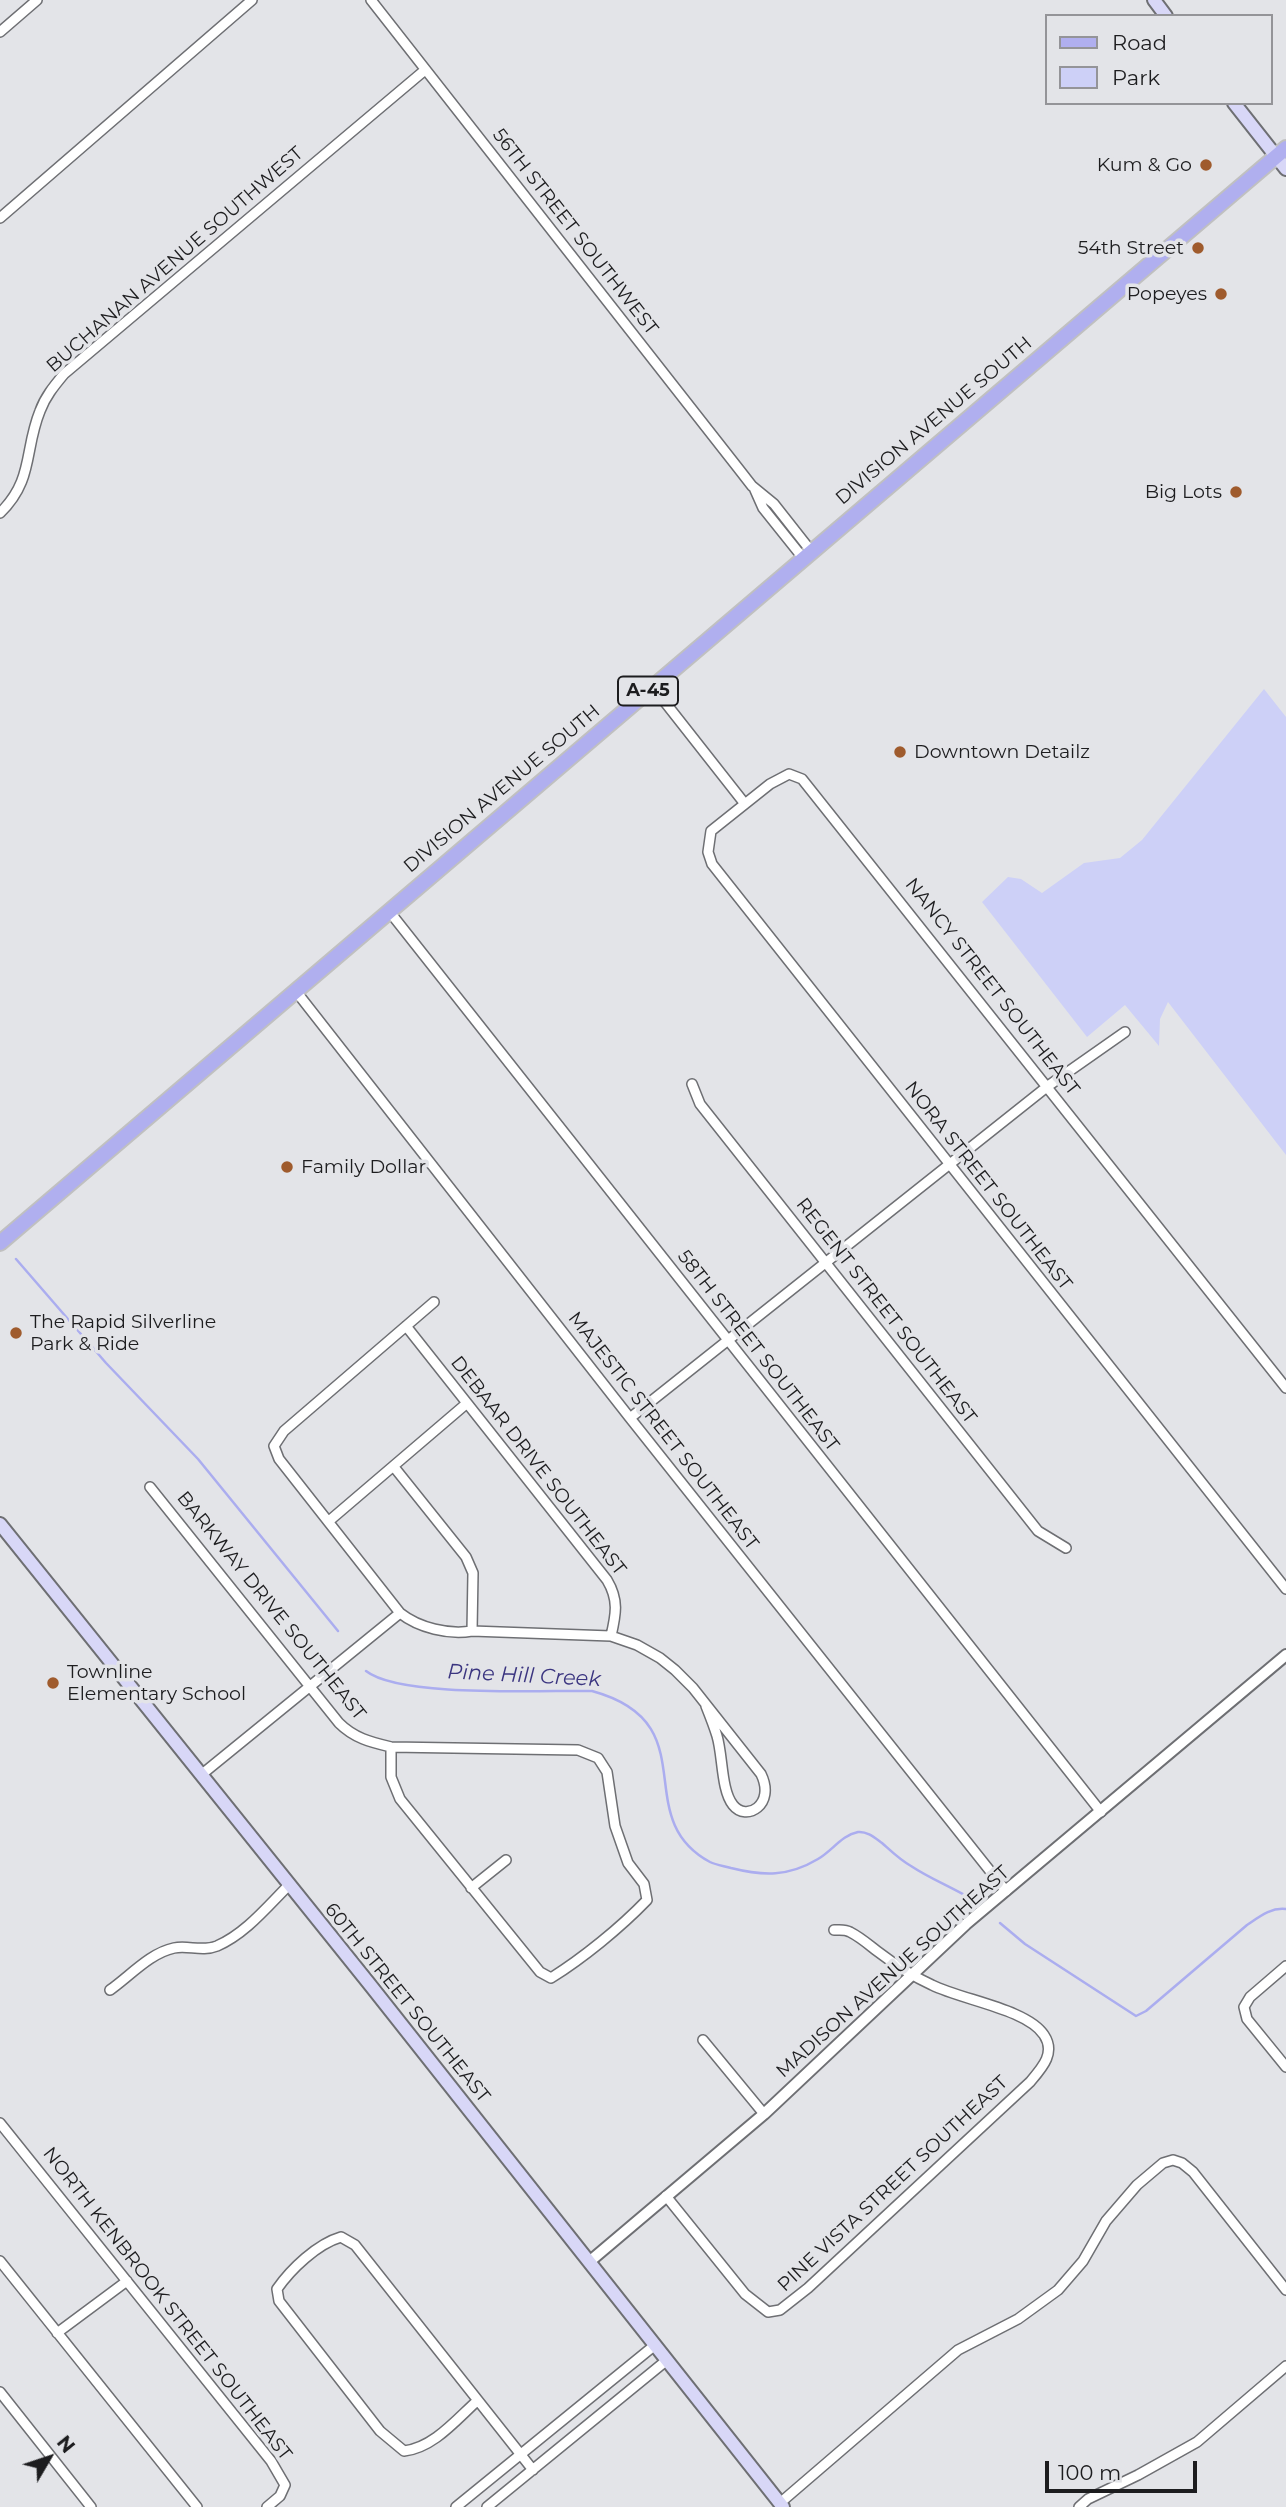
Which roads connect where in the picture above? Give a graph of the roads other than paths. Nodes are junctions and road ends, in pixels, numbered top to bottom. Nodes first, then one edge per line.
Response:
1 (37, 0) edge
2 (253, 0) edge
3 (371, 0) edge
4 (0, 32) edge
5 (425, 70) junction
6 (1236, 105) edge
7 (1281, 152) edge
8 (1286, 169) edge
9 (0, 218) edge
10 (0, 513) edge
11 (807, 554) junction
12 (653, 687) junction
13 (745, 804) junction
14 (389, 911) junction
15 (295, 990) junction
16 (1125, 1032) dead end
17 (692, 1084) dead end
18 (1048, 1086) junction
19 (949, 1165) junction
20 (0, 1242) edge
21 (826, 1262) junction
22 (434, 1302) dead end
23 (406, 1326) junction
24 (727, 1340) junction
25 (1286, 1388) edge
26 (466, 1404) junction
27 (630, 1418) junction
28 (394, 1466) junction
29 (150, 1488) dead end
30 (329, 1521) junction
31 (0, 1524) edge
32 (1066, 1548) dead end
33 (1286, 1589) edge
34 (400, 1613) junction
35 (472, 1631) junction
36 (611, 1636) junction
37 (1286, 1655) edge
38 (310, 1687) junction
39 (706, 1706) junction
40 (391, 1747) junction
41 (201, 1775) junction
42 (1101, 1812) junction
43 (506, 1860) dead end
44 (288, 1886) junction
45 (471, 1888) junction
46 (1006, 1891) junction
47 (834, 1930) dead end
48 (1286, 1966) edge
49 (912, 1975) junction
50 (110, 1990) dead end
51 (703, 2040) dead end
52 (1286, 2067) edge
53 (764, 2114) junction
54 (0, 2123) edge
55 (666, 2196) junction
56 (0, 2262) edge
57 (589, 2262) junction
58 (127, 2281) junction
59 (1286, 2290) edge
60 (57, 2333) junction
61 (655, 2346) junction
62 (667, 2360) junction
63 (1286, 2366) edge
64 (0, 2392) edge
65 (477, 2401) junction
66 (521, 2454) junction
67 (533, 2470) junction
68 (782, 2505) edge
69 (91, 2507) edge
70 (197, 2507) edge
71 (267, 2507) edge
72 (456, 2507) edge
73 (487, 2507) edge
74 (1079, 2507) edge

1 - 4 street
2 - 9 street
3 - 5 street, 56TH STREET SOUTHWEST
5 - 10 street, BUCHANAN AVENUE SOUTHWEST
5 - 11 street, 56TH STREET SOUTHWEST
6 - 7 main road
7 - 8 main road
7 - 11 main road, DIVISION AVENUE SOUTH / A-45
11 - 12 main road, DIVISION AVENUE SOUTH / A-45
12 - 13 street
12 - 14 main road, DIVISION AVENUE SOUTH / A-45
13 - 18 street, NANCY STREET SOUTHEAST
13 - 19 street, NORA STREET SOUTHEAST
14 - 15 main road, DIVISION AVENUE SOUTH / A-45
14 - 24 street, 58TH STREET SOUTHEAST
15 - 20 main road, DIVISION AVENUE SOUTH / A-45
15 - 27 street, MAJESTIC STREET SOUTHEAST
16 - 18 street
17 - 21 street, REGENT STREET SOUTHEAST
18 - 19 street
18 - 25 street, NANCY STREET SOUTHEAST
19 - 21 street
19 - 33 street, NORA STREET SOUTHEAST
21 - 24 street
21 - 32 street, REGENT STREET SOUTHEAST
22 - 23 street
23 - 26 street, DEBAAR DRIVE SOUTHEAST
23 - 30 street
24 - 27 street
24 - 42 street, 58TH STREET SOUTHEAST
26 - 28 street
26 - 36 street, DEBAAR DRIVE SOUTHEAST
27 - 46 street, MAJESTIC STREET SOUTHEAST
28 - 30 street
28 - 35 street
29 - 38 street, BARKWAY DRIVE SOUTHEAST
30 - 34 street
31 - 41 main road, 60TH STREET SOUTHEAST
34 - 35 street
34 - 38 street
35 - 36 street
36 - 39 street
37 - 42 street, MADISON AVENUE SOUTHEAST
38 - 40 street, BARKWAY DRIVE SOUTHEAST
38 - 41 street
39 - 39 street
40 - 45 street
40 - 45 street, BARKWAY DRIVE SOUTHEAST
41 - 44 main road, 60TH STREET SOUTHEAST
42 - 46 street, MADISON AVENUE SOUTHEAST
43 - 45 street
44 - 50 street
44 - 57 main road, 60TH STREET SOUTHEAST
46 - 49 street, MADISON AVENUE SOUTHEAST
47 - 49 street
48 - 52 street
49 - 53 street, MADISON AVENUE SOUTHEAST
49 - 55 street, PINE VISTA STREET SOUTHEAST
51 - 53 street
53 - 55 street, MADISON AVENUE SOUTHEAST
54 - 58 street, NORTH KENBROOK STREET SOUTHEAST
55 - 57 street, MADISON AVENUE SOUTHEAST
56 - 60 street
57 - 61 main road, 60TH STREET SOUTHEAST
58 - 60 street
58 - 71 street, NORTH KENBROOK STREET SOUTHEAST
59 - 68 street
60 - 70 street
61 - 62 main road, 60TH STREET SOUTHEAST
61 - 66 street
62 - 67 street
62 - 68 main road, 60TH STREET SOUTHEAST
63 - 74 street
64 - 69 street
65 - 65 street
65 - 66 street
66 - 67 street
66 - 72 street
67 - 73 street

